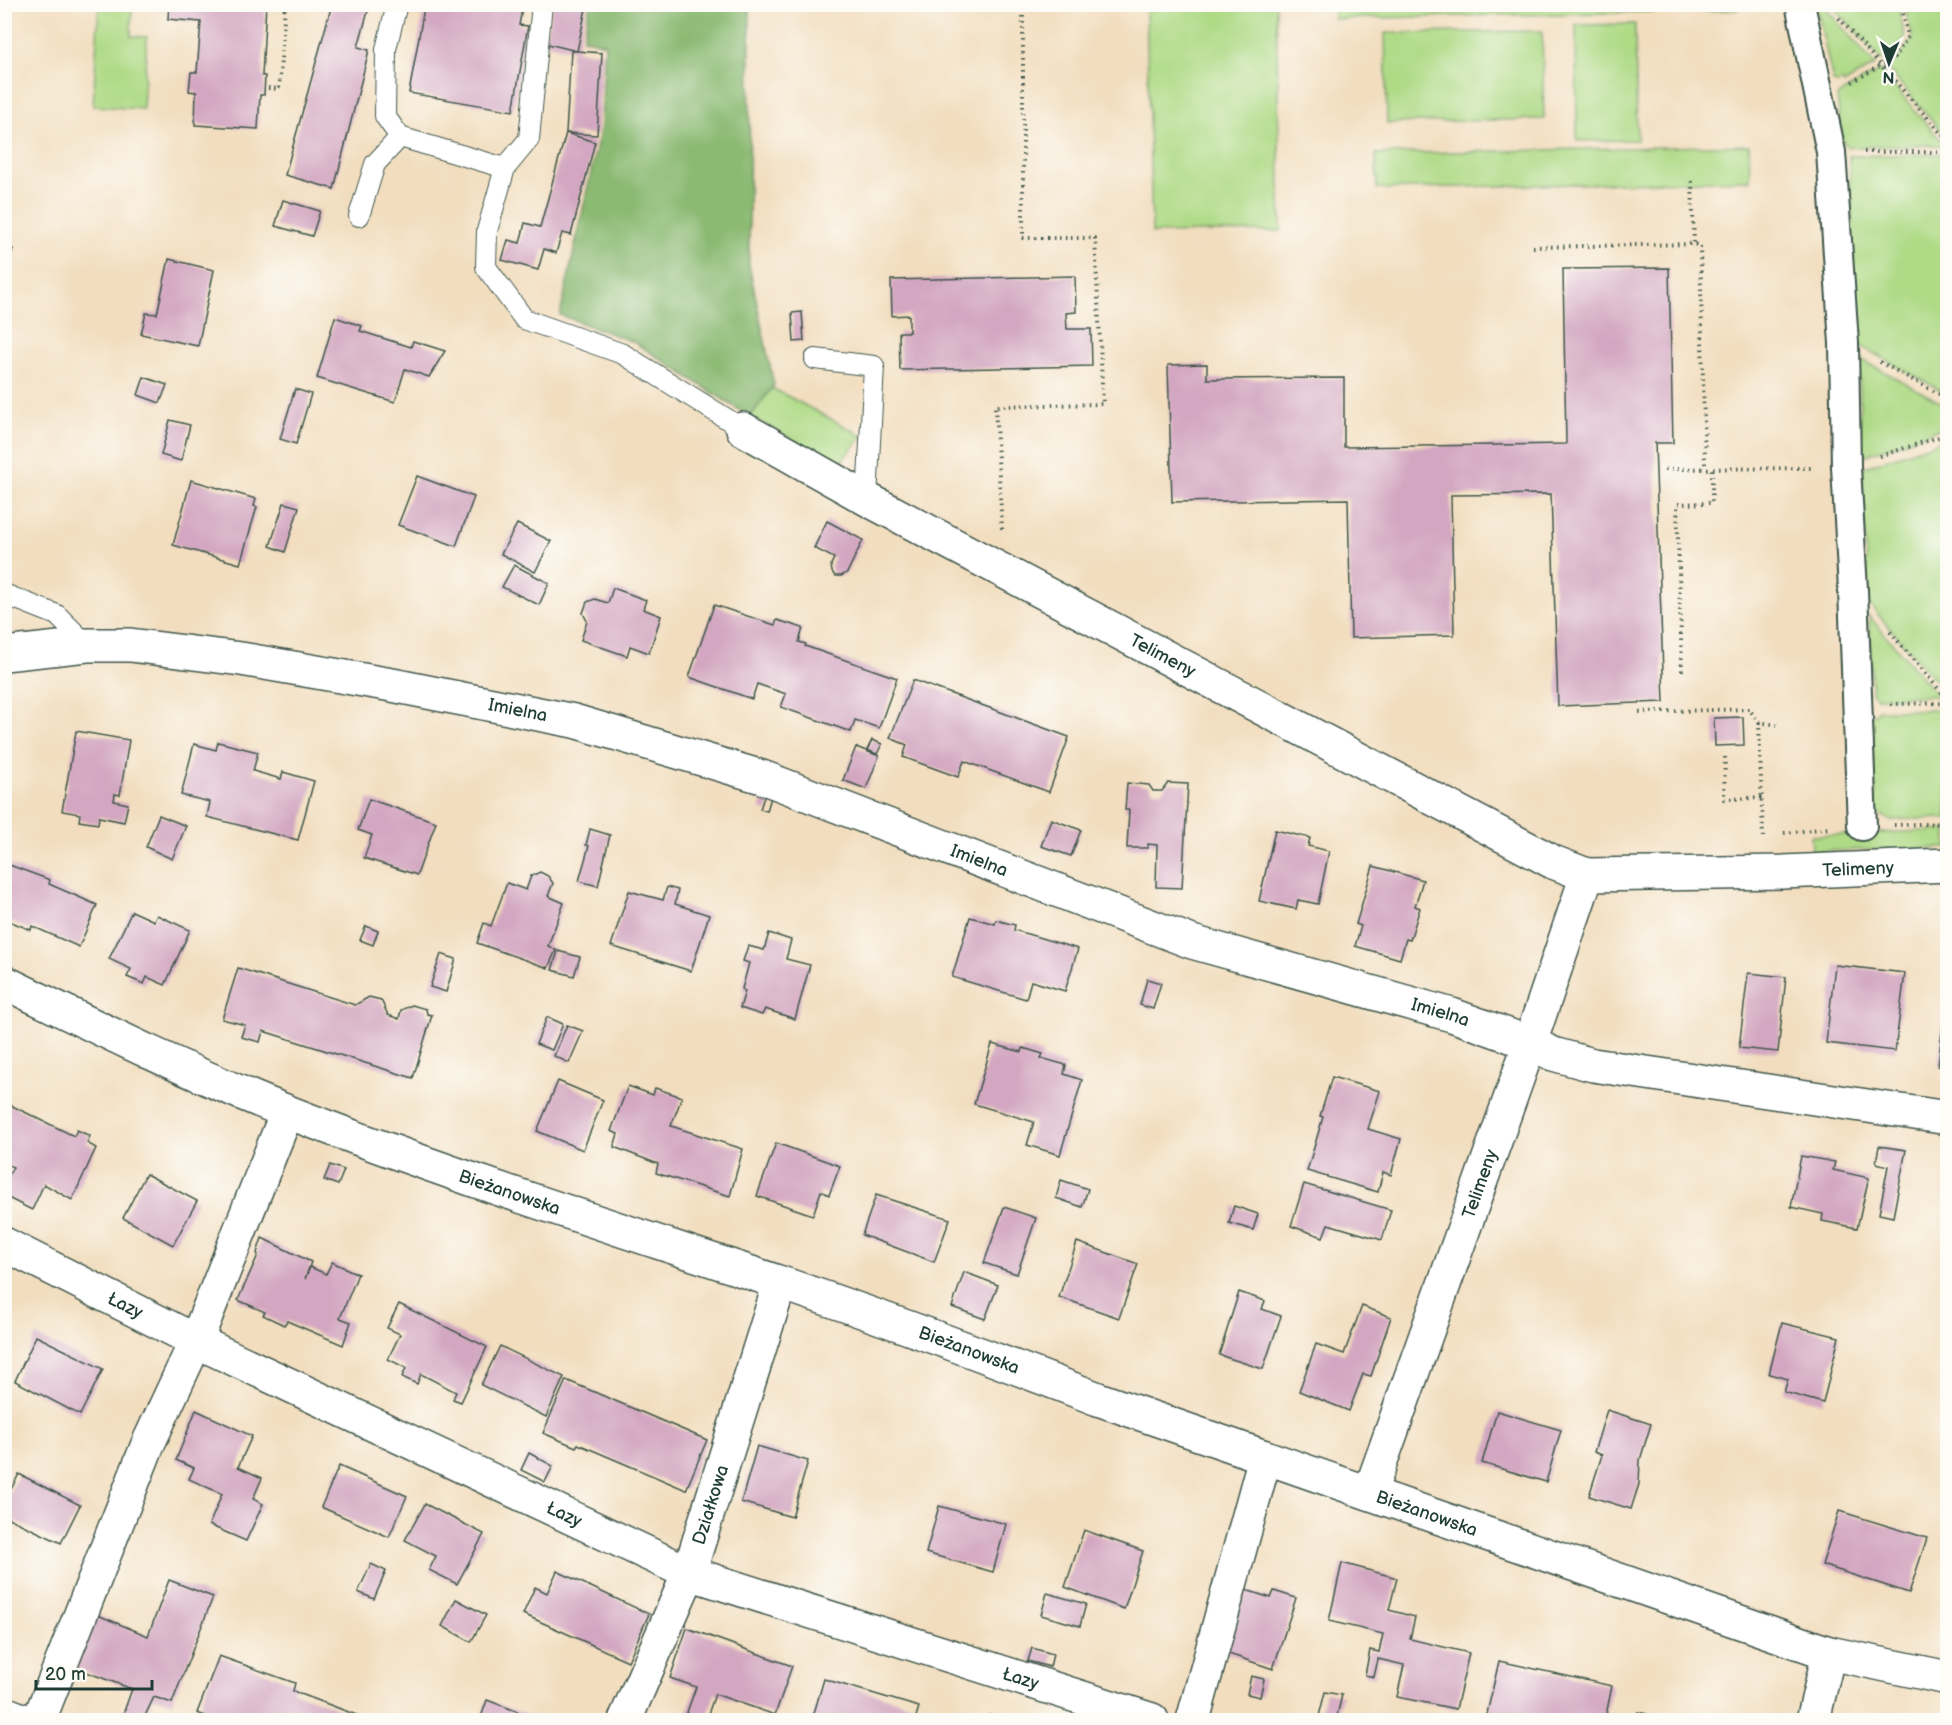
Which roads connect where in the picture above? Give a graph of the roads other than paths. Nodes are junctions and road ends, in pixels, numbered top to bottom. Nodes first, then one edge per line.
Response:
1 (397, 4) edge
2 (542, 4) edge
3 (1800, 4) edge
4 (400, 137) junction
5 (506, 168) junction
6 (359, 216) dead end
7 (815, 358) dead end
8 (743, 429) joint
9 (867, 499) junction
10 (4, 594) edge
11 (87, 645) junction
12 (4, 654) edge
13 (1862, 826) road end
14 (1947, 865) edge
15 (1587, 874) junction
16 (4, 982) edge
17 (1530, 1043) junction
18 (287, 1112) junction
19 (1947, 1118) edge
20 (4, 1244) edge
21 (780, 1283) junction
22 (196, 1341) junction
23 (1265, 1456) junction
24 (1370, 1492) junction
25 (688, 1573) junction
26 (1829, 1653) junction
27 (1947, 1678) edge
28 (4, 1713) edge
29 (22, 1720) edge
30 (39, 1720) edge
31 (625, 1720) edge
32 (1152, 1720) edge
33 (1193, 1720) edge
34 (1813, 1720) edge

1 - 4 lane
2 - 5 lane
3 - 13 street
4 - 5 lane
4 - 6 lane
5 - 8 lane
7 - 9 lane
8 - 9 street, Telimeny
9 - 15 street, Telimeny
10 - 11 lane
11 - 12 street, Imielna
11 - 17 street, Imielna
14 - 15 street, Telimeny
15 - 17 street, Telimeny
16 - 18 street, Bieżanowska
17 - 19 street, Imielna
17 - 24 street, Telimeny
18 - 21 street, Bieżanowska
18 - 22 street
20 - 22 street, Łazy
21 - 23 street, Bieżanowska
21 - 25 street, Działkowa
22 - 25 street, Łazy
22 - 30 street
23 - 24 street, Bieżanowska
23 - 33 street
24 - 26 street, Bieżanowska
25 - 31 street, Działkowa
25 - 32 street, Łazy
26 - 27 street, Bieżanowska
26 - 34 street
28 - 29 street

